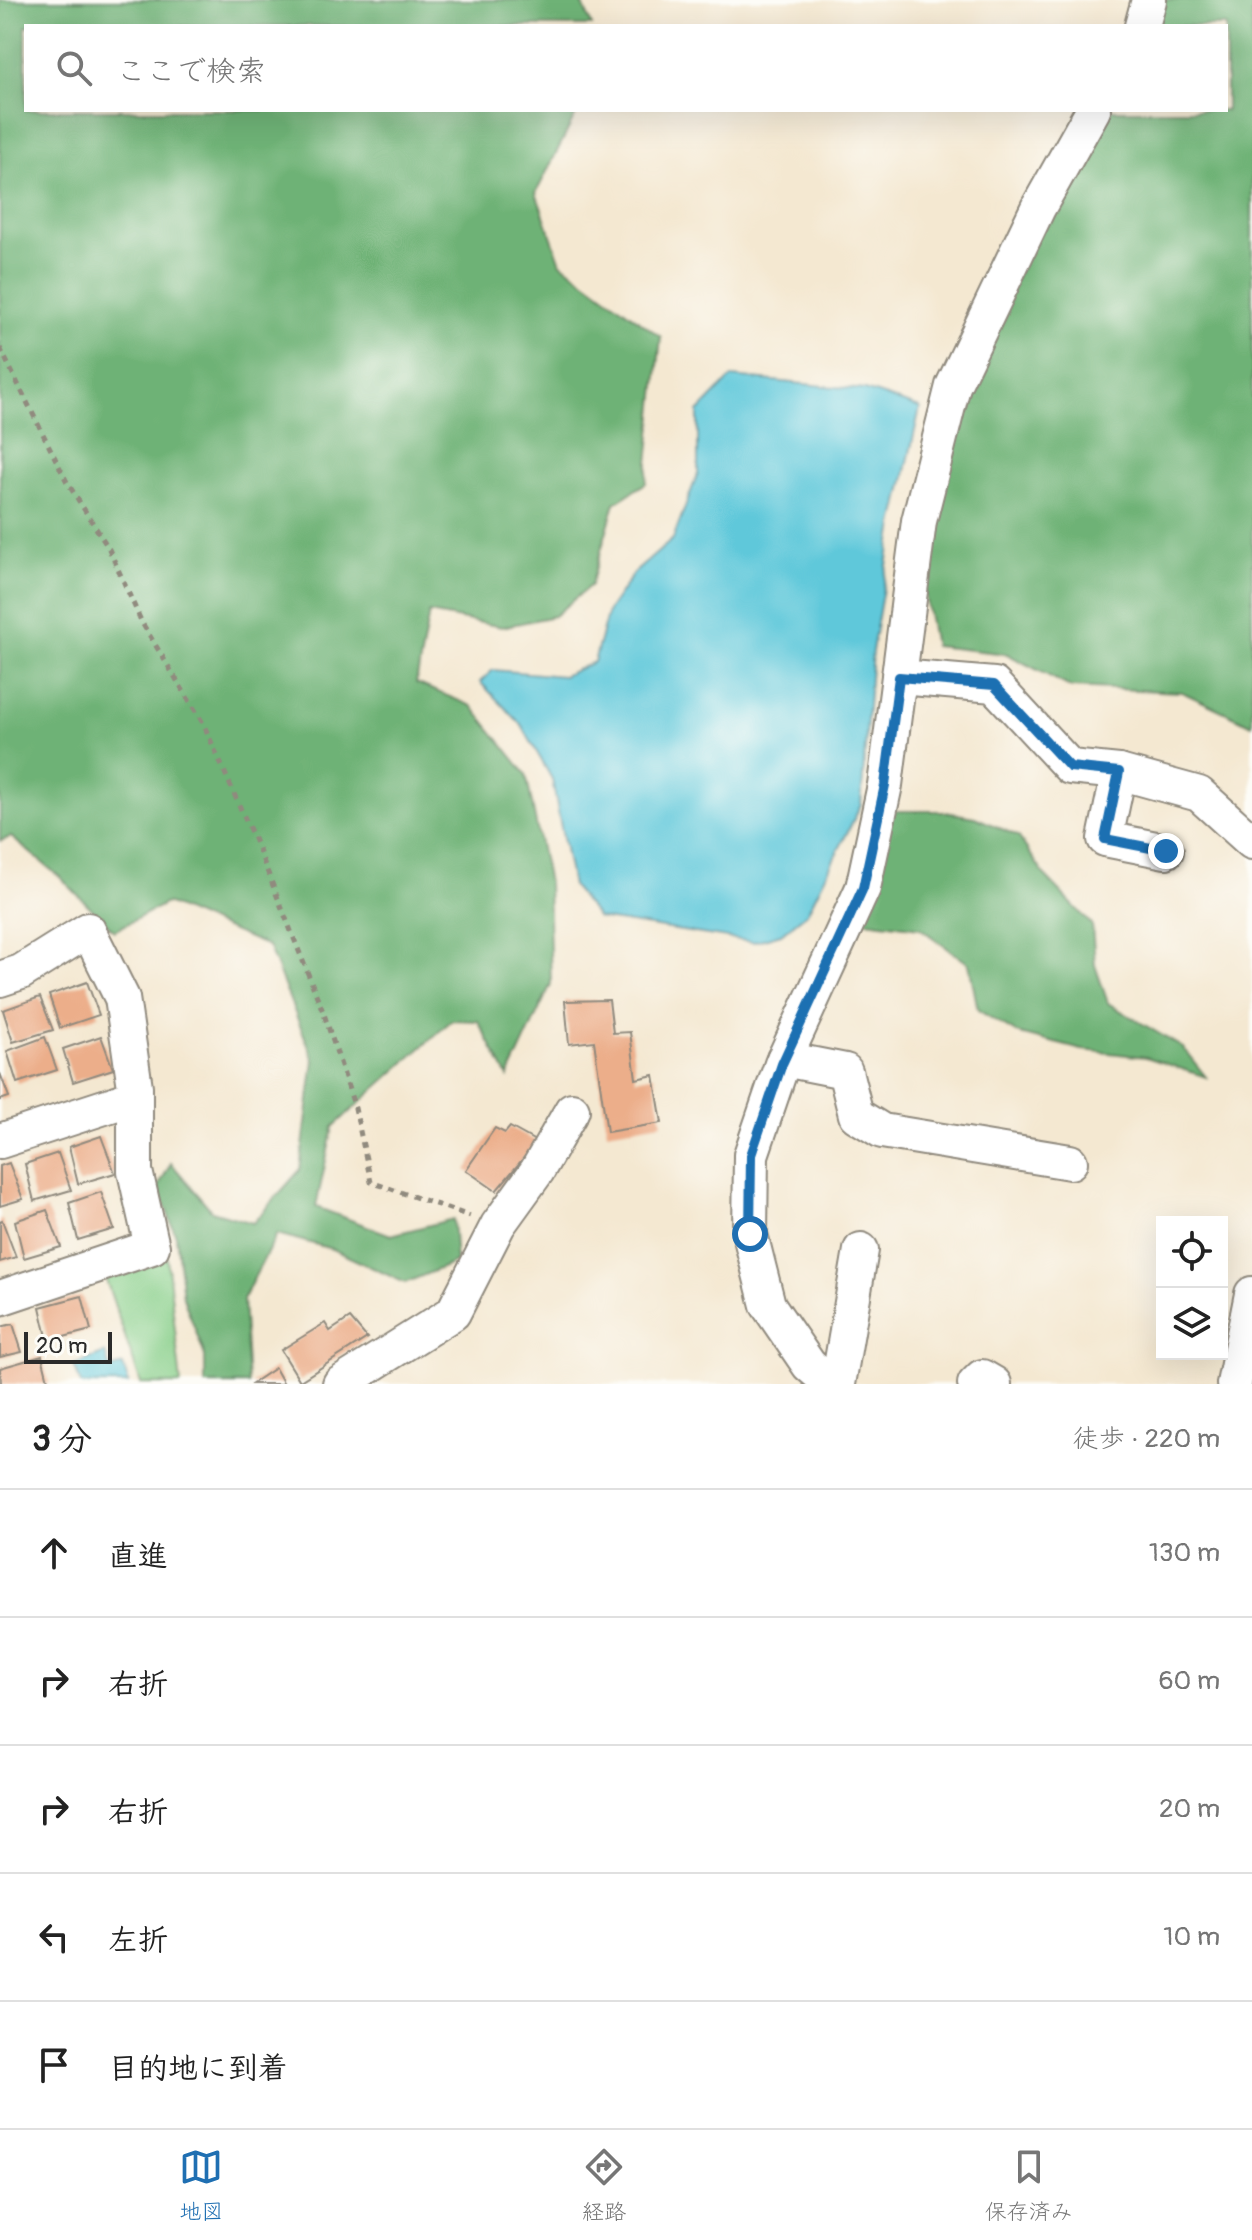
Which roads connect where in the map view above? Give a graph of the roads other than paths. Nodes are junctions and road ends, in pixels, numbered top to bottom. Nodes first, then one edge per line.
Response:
1 (1149, 0) edge
2 (1143, 24) edge
3 (1092, 112) edge
4 (899, 677) junction
5 (1119, 772) junction
6 (1252, 842) edge
7 (1166, 851) dead end
8 (0, 979) edge
9 (784, 1059) junction
10 (135, 1097) junction
11 (572, 1110) dead end
12 (0, 1141) edge
13 (1070, 1162) dead end
14 (861, 1250) dead end
15 (1252, 1294) edge
16 (0, 1298) edge
17 (340, 1384) edge
18 (831, 1384) edge
19 (838, 1384) edge
20 (975, 1384) edge
21 (994, 1384) edge
22 (1234, 1384) edge

1 - 2 street
3 - 4 street
4 - 5 street
4 - 9 street
5 - 6 street
5 - 7 street
8 - 10 street
9 - 13 street
9 - 18 street
10 - 12 street
10 - 16 street
11 - 17 street
14 - 19 street
15 - 22 street
20 - 21 street

